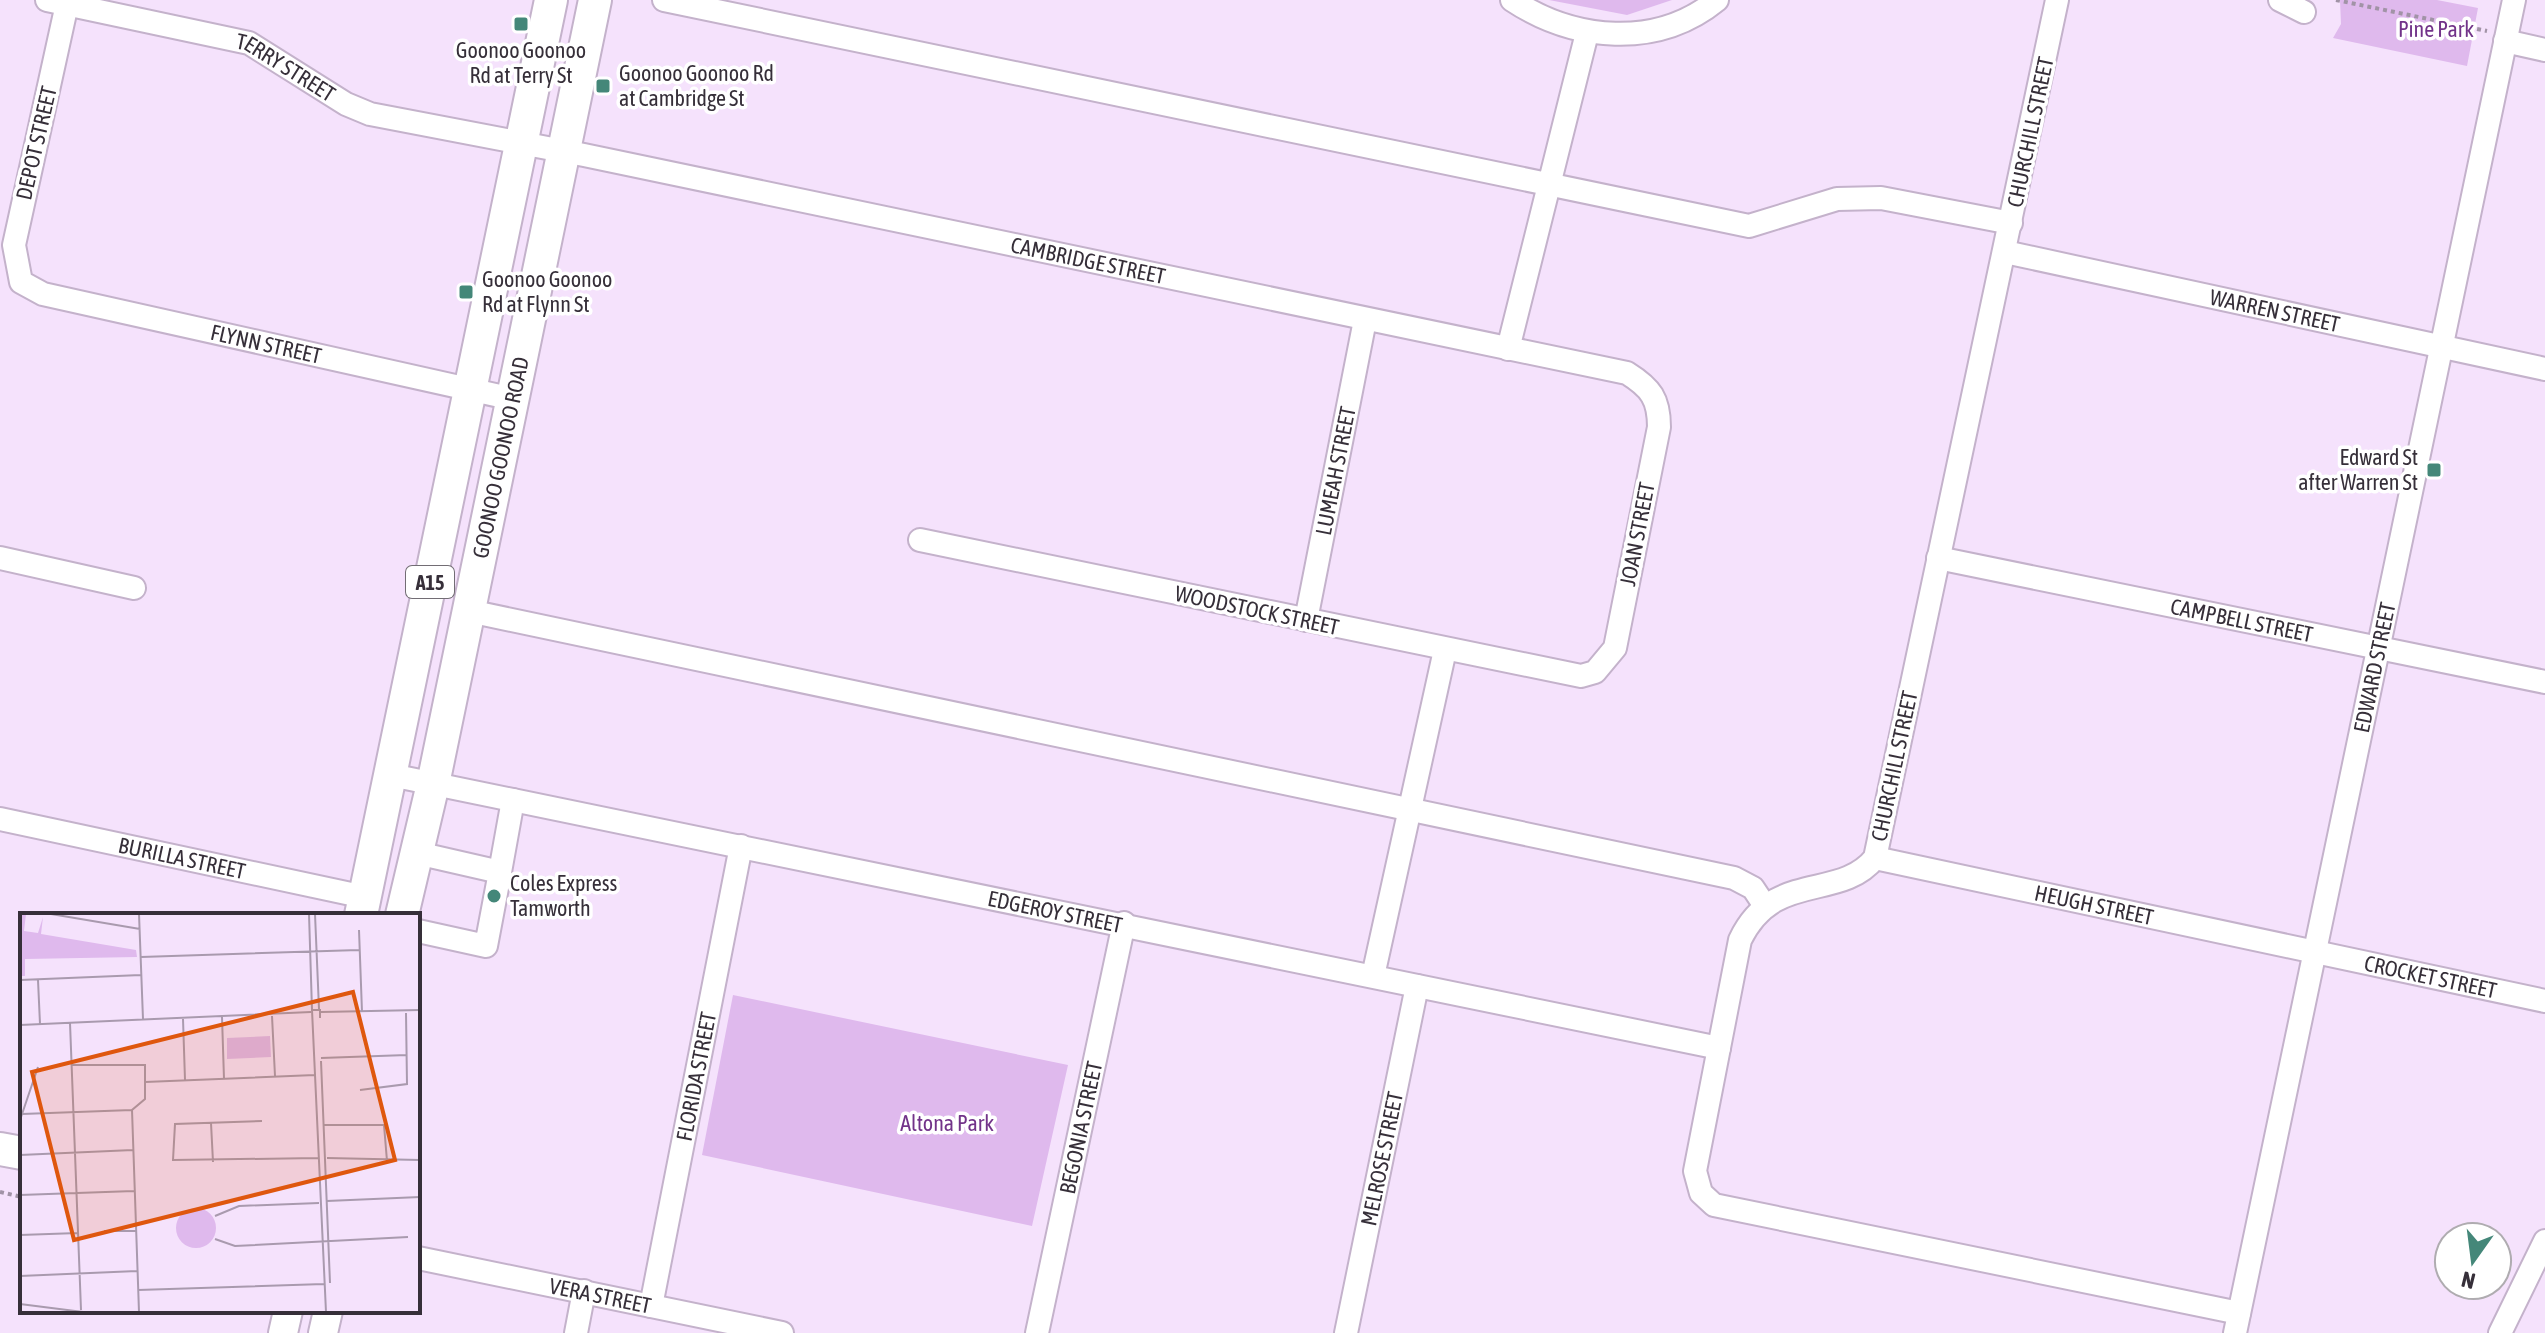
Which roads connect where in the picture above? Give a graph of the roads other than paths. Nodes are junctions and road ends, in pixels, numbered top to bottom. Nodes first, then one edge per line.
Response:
1 (551, 0) edge
2 (595, 0) edge
3 (664, 0) edge
4 (1512, 0) edge
5 (1717, 0) edge
6 (2057, 0) edge
7 (2280, 0) edge
8 (2514, 0) edge
9 (57, 2) edge
10 (2304, 12) dead end
11 (1587, 33) junction
12 (2506, 38) junction
13 (2545, 50) edge
14 (520, 144) junction
15 (563, 152) junction
16 (1548, 185) junction
17 (2011, 223) junction
18 (2005, 252) junction
19 (21, 282) joint
20 (1365, 320) junction
21 (2442, 347) junction
22 (1508, 349) junction
23 (2545, 369) edge
24 (470, 389) junction
25 (1651, 390) joint
26 (513, 399) junction
27 (920, 540) dead end
28 (0, 558) edge
29 (1938, 558) junction
30 (134, 588) dead end
31 (469, 611) junction
32 (1306, 620) junction
33 (2378, 646) junction
34 (1445, 650) junction
35 (1595, 672) joint
36 (2545, 682) edge
37 (391, 775) junction
38 (433, 784) junction
39 (513, 800) junction
40 (1411, 811) junction
41 (0, 819) edge
42 (741, 846) junction
43 (417, 853) junction
44 (1875, 858) junction
45 (500, 872) junction
46 (363, 906) edge
47 (1765, 906) junction
48 (402, 913) edge
49 (1124, 923) junction
50 (420, 931) edge
51 (2315, 952) junction
52 (1373, 976) junction
53 (1417, 986) junction
54 (2545, 1001) edge
55 (1719, 1048) junction
56 (0, 1149) edge
57 (20, 1153) edge
58 (0, 1168) edge
59 (20, 1172) edge
60 (2545, 1241) edge
61 (420, 1258) edge
62 (584, 1291) junction
63 (651, 1306) junction
64 (288, 1313) edge
65 (328, 1313) edge
66 (2237, 1323) edge
67 (283, 1333) edge
68 (323, 1333) edge
69 (576, 1333) edge
70 (782, 1333) edge
71 (1037, 1333) edge
72 (1346, 1333) edge
73 (2500, 1333) edge

1 - 14 highway, GOONOO GOONOO ROAD / A15
2 - 15 highway, GOONOO GOONOO ROAD / A15
3 - 16 street
4 - 11 street
5 - 11 street
6 - 17 street, CHURCHILL STREET
7 - 10 street
8 - 12 street, EDWARD STREET
9 - 14 street, TERRY STREET
9 - 19 street, DEPOT STREET
11 - 16 street
12 - 13 street
12 - 21 street, EDWARD STREET
14 - 15 street, CAMBRIDGE STREET
14 - 24 highway, GOONOO GOONOO ROAD / A15
15 - 20 street, CAMBRIDGE STREET
15 - 26 highway, GOONOO GOONOO ROAD / A15
16 - 17 street
16 - 22 street
17 - 18 street, CHURCHILL STREET
18 - 21 street, WARREN STREET
18 - 29 street, CHURCHILL STREET
19 - 24 street, FLYNN STREET
20 - 22 street, CAMBRIDGE STREET
20 - 32 street, LUMEAH STREET
21 - 23 street, WARREN STREET
21 - 33 street, EDWARD STREET
22 - 25 street, CAMBRIDGE STREET
24 - 26 street, FLYNN STREET
24 - 37 highway, GOONOO GOONOO ROAD / A15
25 - 35 street, JOAN STREET
26 - 31 highway, GOONOO GOONOO ROAD / A15
27 - 32 street, WOODSTOCK STREET
28 - 30 street
29 - 33 street, CAMPBELL STREET
29 - 44 street, CHURCHILL STREET
31 - 38 highway, GOONOO GOONOO ROAD / A15
31 - 40 street
32 - 34 street, WOODSTOCK STREET
33 - 36 street, CAMPBELL STREET
33 - 51 street, EDWARD STREET
34 - 35 street, WOODSTOCK STREET
34 - 40 street
37 - 38 street, EDGEROY STREET
37 - 46 highway, GOONOO GOONOO ROAD / A15
38 - 39 street, EDGEROY STREET
38 - 43 highway, GOONOO GOONOO ROAD / A15
39 - 42 street, EDGEROY STREET
39 - 45 street
40 - 47 street
40 - 52 street
41 - 46 street, BURILLA STREET
42 - 49 street, EDGEROY STREET
42 - 63 street, FLORIDA STREET
43 - 45 street
43 - 48 highway, GOONOO GOONOO ROAD / A15
44 - 47 street, CHURCHILL STREET
44 - 51 street, HEUGH STREET
45 - 50 street
47 - 55 street, CHURCHILL STREET
49 - 52 street, EDGEROY STREET
49 - 71 street, BEGONIA STREET
51 - 54 street, CROCKET STREET
51 - 66 street, EDWARD STREET
52 - 53 street, EDGEROY STREET
53 - 55 street, EDGEROY STREET
53 - 72 street, MELROSE STREET
55 - 66 street, CHURCHILL STREET
56 - 57 highway
58 - 59 highway
60 - 73 street
61 - 62 street, VERA STREET
62 - 63 street, VERA STREET
62 - 69 street
63 - 70 street, VERA STREET
64 - 67 main road
65 - 68 main road

